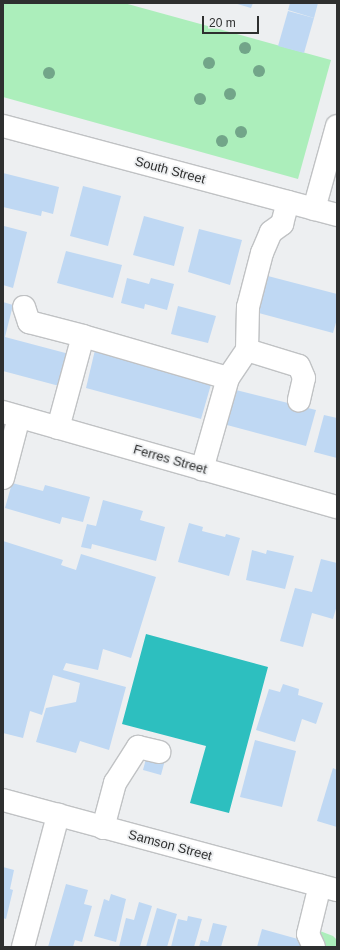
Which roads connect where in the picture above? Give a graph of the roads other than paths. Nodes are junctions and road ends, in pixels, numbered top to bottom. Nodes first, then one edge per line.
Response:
1 (3, 126) edge
2 (337, 126) edge
3 (288, 202) junction
4 (314, 209) junction
5 (337, 216) edge
6 (24, 308) dead end
7 (83, 336) junction
8 (247, 350) junction
9 (228, 378) junction
10 (299, 400) dead end
11 (11, 415) edge
12 (58, 428) junction
13 (202, 469) junction
14 (3, 478) edge
15 (337, 507) edge
16 (158, 752) dead end
17 (3, 800) edge
18 (58, 815) junction
19 (104, 828) junction
20 (328, 888) edge
21 (24, 947) edge
22 (314, 947) edge

1 - 3 street, South Street
2 - 4 street
3 - 4 street, South Street
3 - 8 street
4 - 5 street, South Street
6 - 7 street
7 - 9 street
7 - 12 street
8 - 9 street
8 - 10 street
9 - 13 street
11 - 12 street, Ferres Street
11 - 14 street
12 - 13 street, Ferres Street
13 - 15 street, Ferres Street
16 - 19 street
17 - 18 street, Samson Street
18 - 19 street, Samson Street
18 - 21 street
19 - 20 street, Samson Street
20 - 22 street

